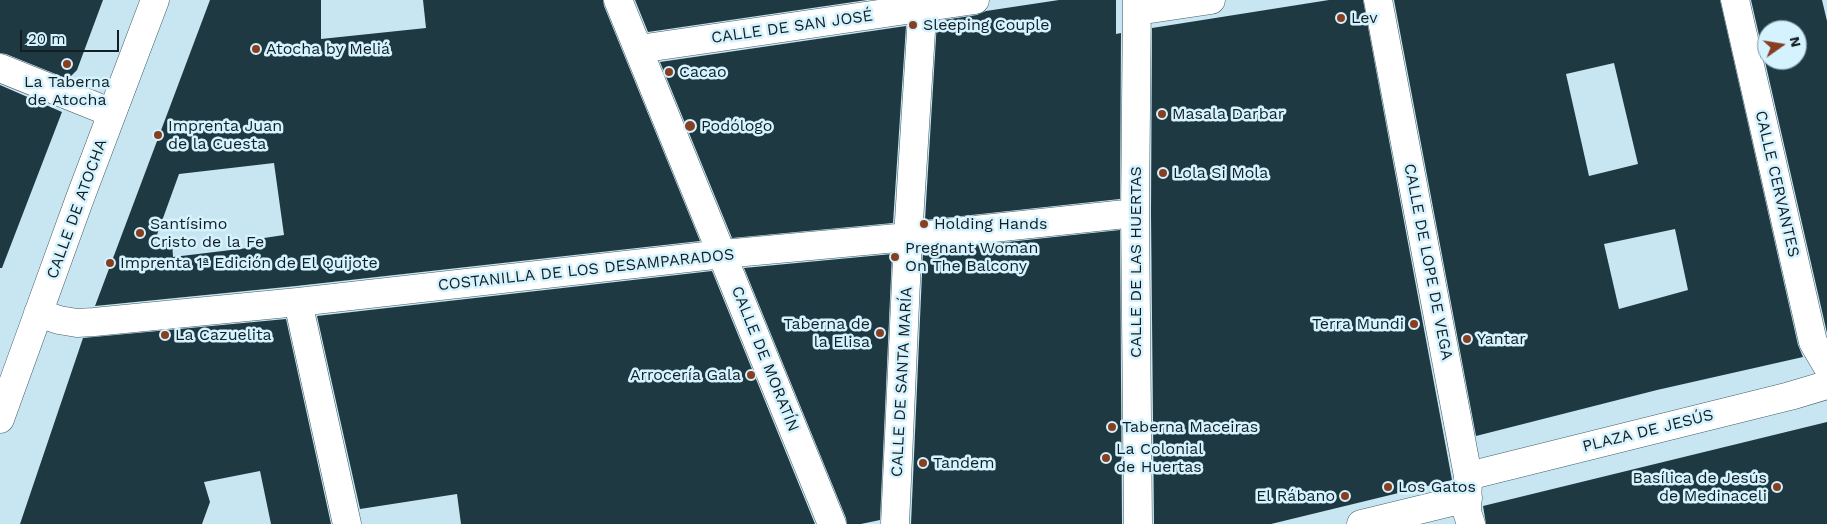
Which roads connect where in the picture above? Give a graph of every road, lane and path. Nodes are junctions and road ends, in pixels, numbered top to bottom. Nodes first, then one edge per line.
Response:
1 (155, 0) edge
2 (618, 0) edge
3 (975, 0) edge
4 (1211, 0) edge
5 (1378, 0) edge
6 (1735, 0) edge
7 (923, 4) edge
8 (1137, 6) edge
9 (639, 49) junction
10 (0, 68) edge
11 (112, 113) junction
12 (1135, 213) junction
13 (908, 237) junction
14 (723, 254) junction
15 (298, 302) junction
16 (38, 313) junction
17 (1827, 366) edge
18 (1827, 385) edge
19 (0, 419) edge
20 (1469, 499) edge
21 (347, 524) edge
22 (832, 524) edge
23 (895, 524) edge
24 (1138, 524) edge
25 (1361, 524) edge

1 - 11 street, CALLE DE ATOCHA
2 - 9 street, CALLE DE MORATÍN
3 - 7 street, CALLE DE SAN JOSÉ
4 - 8 street
5 - 20 street, CALLE DE LOPE DE VEGA
6 - 17 street, CALLE CERVANTES
7 - 9 street, CALLE DE SAN JOSÉ
7 - 13 street, CALLE DE SANTA MARÍA
8 - 12 street, CALLE DE LAS HUERTAS
9 - 14 street, CALLE DE MORATÍN
10 - 11 street
11 - 16 street, CALLE DE ATOCHA
12 - 13 street, COSTANILLA DE LOS DESAMPARADOS
12 - 24 street, CALLE DE LAS HUERTAS
13 - 14 street, COSTANILLA DE LOS DESAMPARADOS
13 - 23 street, CALLE DE SANTA MARÍA
14 - 15 street, COSTANILLA DE LOS DESAMPARADOS
14 - 22 street, CALLE DE MORATÍN
15 - 16 street, COSTANILLA DE LOS DESAMPARADOS
15 - 21 street
16 - 19 street, CALLE DE ATOCHA
18 - 20 street, PLAZA DE JESÚS
20 - 25 street, PLAZA DE JESÚS

